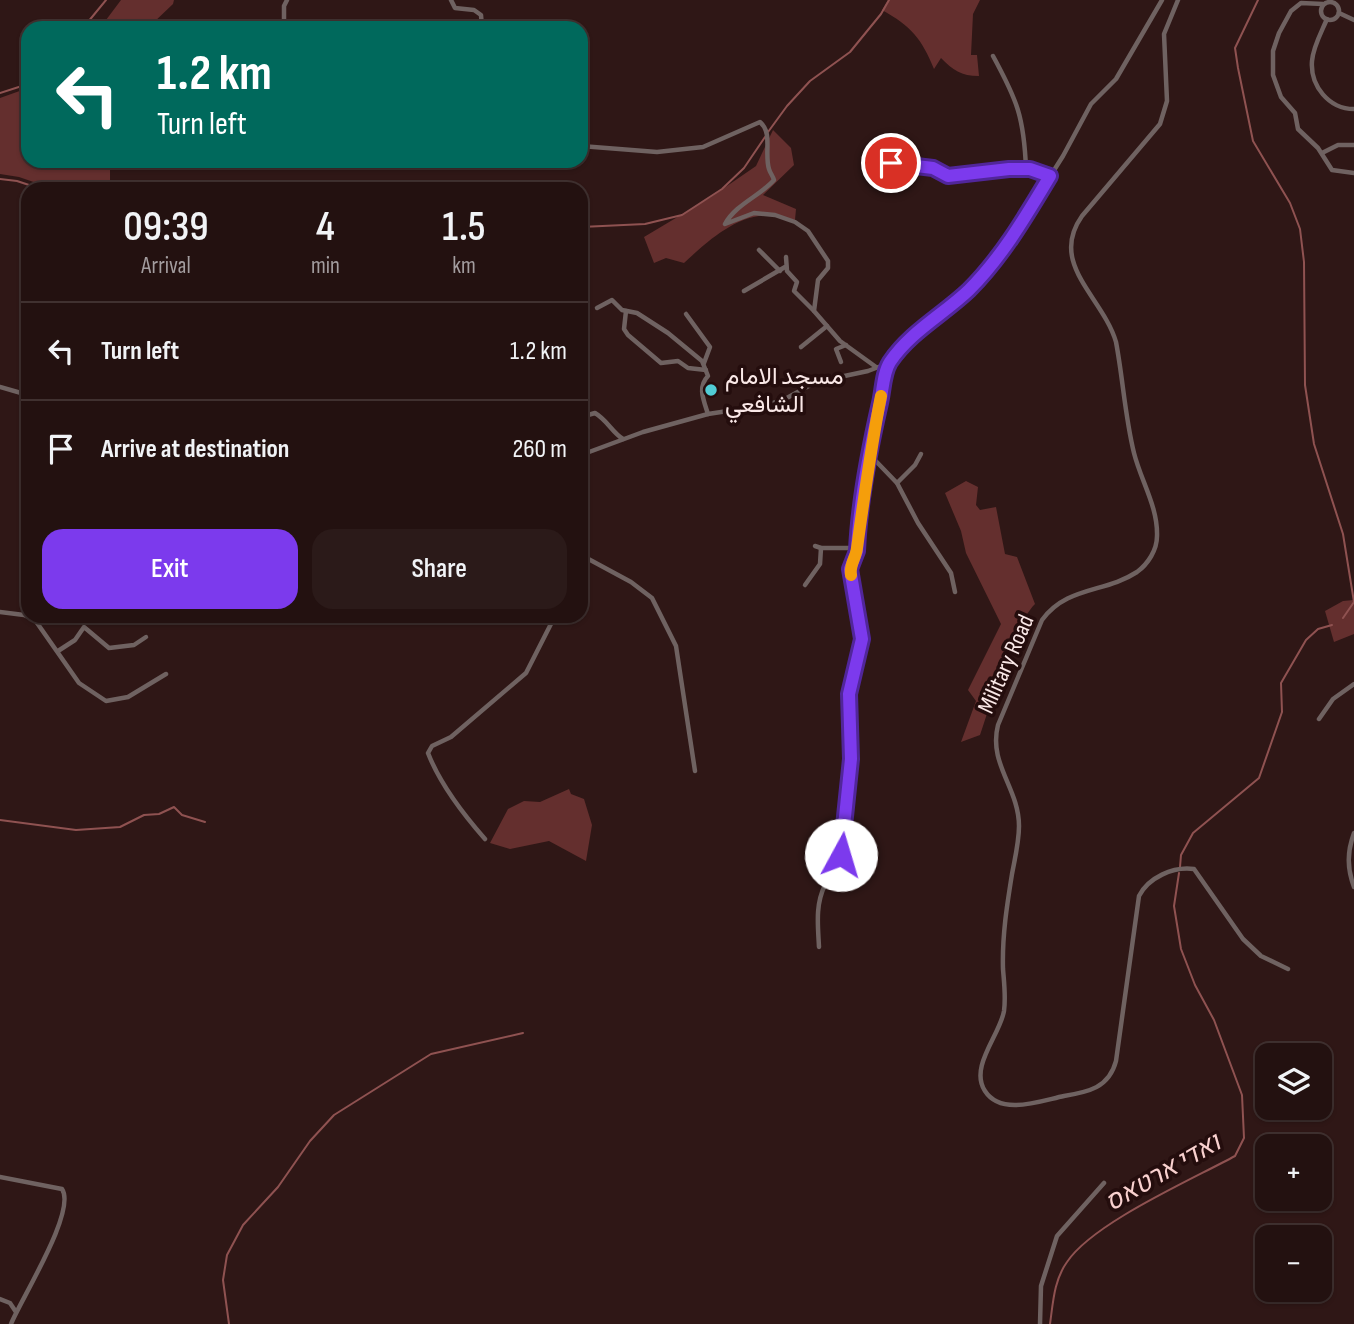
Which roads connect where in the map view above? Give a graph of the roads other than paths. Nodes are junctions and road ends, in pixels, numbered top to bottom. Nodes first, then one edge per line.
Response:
1 (287, 0) edge
2 (451, 0) edge
3 (1162, 0) edge
4 (1178, 0) edge
5 (1334, 1) edge
6 (1323, 4) junction
7 (1339, 13) junction
8 (1327, 19) junction
9 (1354, 20) edge
10 (284, 21) dead end
11 (481, 21) edge
12 (993, 56) dead end
13 (1354, 109) edge
14 (1354, 145) edge
15 (588, 147) edge
16 (1322, 153) junction
17 (870, 160) dead end
18 (1026, 169) junction
19 (1354, 173) edge
20 (1050, 176) junction
21 (759, 250) dead end
22 (786, 257) dead end
23 (783, 269) junction
24 (744, 291) dead end
25 (597, 308) dead end
26 (626, 311) junction
27 (814, 312) junction
28 (686, 314) dead end
29 (827, 326) junction
30 (846, 345) junction
31 (802, 347) dead end
32 (841, 362) dead end
33 (889, 363) junction
34 (705, 367) junction
35 (877, 368) junction
36 (0, 387) edge
37 (21, 393) edge
38 (708, 414) junction
39 (588, 415) edge
40 (623, 439) junction
41 (588, 452) edge
42 (921, 454) dead end
43 (870, 455) junction
44 (897, 483) junction
45 (815, 546) dead end
46 (821, 548) junction
47 (857, 548) junction
48 (588, 558) edge
49 (805, 585) dead end
50 (955, 592) dead end
51 (0, 612) edge
52 (21, 615) edge
53 (37, 623) edge
54 (551, 623) edge
55 (146, 637) dead end
56 (58, 651) junction
57 (166, 674) dead end
58 (1354, 684) edge
59 (1319, 719) dead end
60 (695, 771) dead end
61 (1354, 833) edge
62 (485, 839) dead end
63 (1354, 887) edge
64 (819, 947) dead end
65 (1288, 969) dead end
66 (0, 1177) edge
67 (1104, 1183) dead end
68 (0, 1299) edge
69 (16, 1313) junction
70 (11, 1324) edge
71 (1040, 1324) edge

1 - 10 street
2 - 11 street
3 - 20 street
4 - 65 street, Military Road
5 - 6 street
5 - 7 street
6 - 8 street
6 - 16 street
7 - 8 street
7 - 9 street
8 - 13 street
12 - 18 street
14 - 16 street
15 - 27 street
16 - 19 street
17 - 18 street
18 - 20 street
20 - 33 street
21 - 23 street
22 - 23 street
23 - 24 street
23 - 27 street
25 - 26 street
26 - 34 street
26 - 34 street
27 - 29 street
28 - 34 street
29 - 30 street
29 - 31 street
30 - 32 street
30 - 35 street
33 - 35 street
33 - 43 street
34 - 38 street
35 - 38 street
36 - 37 street
38 - 40 street
39 - 40 street
40 - 41 street
42 - 44 street
43 - 44 street
43 - 47 street
44 - 50 street
45 - 46 street
46 - 47 street
46 - 49 street
47 - 64 street
48 - 60 street
51 - 52 street
53 - 56 street
54 - 62 street
55 - 56 street
56 - 57 street
58 - 59 street
61 - 63 street
66 - 69 street
67 - 71 street
68 - 69 street
69 - 70 street

